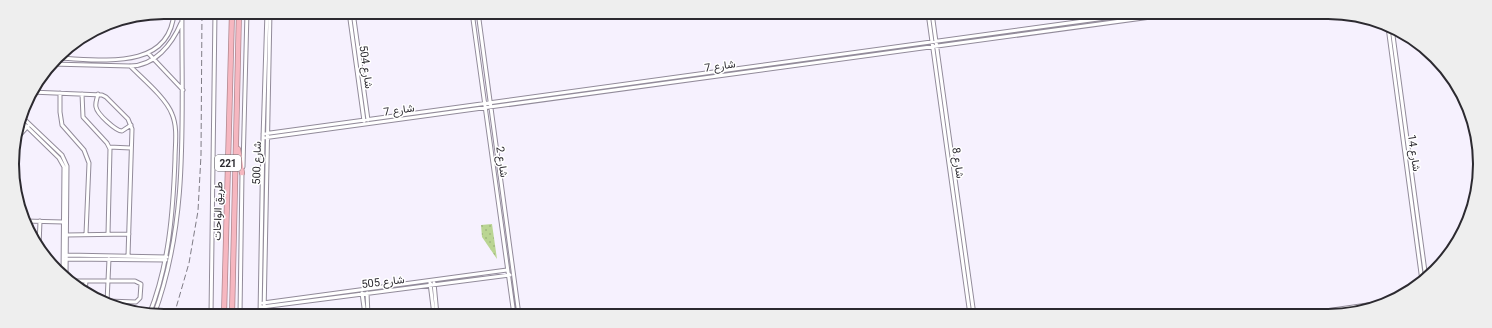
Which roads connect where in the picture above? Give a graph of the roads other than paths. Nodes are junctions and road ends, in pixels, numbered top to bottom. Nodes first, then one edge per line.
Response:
1 (173, 19) edge
2 (214, 19) edge
3 (232, 19) edge
4 (239, 19) edge
5 (246, 19) edge
6 (267, 19) edge
7 (270, 19) edge
8 (351, 19) edge
9 (353, 19) edge
10 (473, 19) edge
11 (479, 19) edge
12 (929, 19) edge
13 (932, 19) edge
14 (1099, 19) edge
15 (1135, 19) edge
16 (182, 20) joint
17 (353, 29) junction
18 (1389, 33) edge
19 (1393, 34) edge
20 (268, 40) junction
21 (934, 42) junction
22 (935, 46) junction
23 (148, 53) junction
24 (64, 58) edge
25 (94, 58) junction
26 (153, 59) junction
27 (58, 64) edge
28 (94, 65) junction
29 (130, 66) junction
30 (183, 90) junction
31 (37, 92) edge
32 (60, 93) junction
33 (82, 94) junction
34 (98, 94) junction
35 (490, 103) junction
36 (484, 104) junction
37 (485, 108) junction
38 (491, 108) junction
39 (365, 119) junction
40 (26, 121) edge
41 (25, 124) edge
42 (364, 124) junction
43 (368, 124) junction
44 (131, 125) junction
45 (28, 126) junction
46 (176, 131) junction
47 (182, 131) junction
48 (23, 132) edge
49 (265, 136) junction
50 (236, 140) junction
51 (50, 146) junction
52 (109, 147) junction
53 (131, 148) junction
54 (242, 173) junction
55 (66, 198) junction
56 (31, 221) edge
57 (40, 221) junction
58 (63, 222) junction
59 (67, 234) junction
60 (86, 234) junction
61 (108, 234) junction
62 (129, 234) junction
63 (39, 238) edge
64 (128, 256) junction
65 (67, 257) junction
66 (166, 258) junction
67 (109, 259) junction
68 (65, 268) joint
69 (507, 270) junction
70 (1425, 272) edge
71 (508, 275) junction
72 (514, 275) junction
73 (1421, 275) edge
74 (78, 281) edge
75 (86, 281) junction
76 (108, 281) junction
77 (432, 283) junction
78 (86, 287) edge
79 (362, 290) junction
80 (366, 291) junction
81 (362, 294) junction
82 (107, 297) edge
83 (120, 302) edge
84 (262, 305) junction
85 (150, 309) edge
86 (156, 309) edge
87 (211, 309) edge
88 (224, 309) edge
89 (232, 309) edge
90 (240, 309) edge
91 (261, 309) edge
92 (263, 309) edge
93 (364, 309) edge
94 (368, 309) edge
95 (434, 309) edge
96 (437, 309) edge
97 (513, 309) edge
98 (518, 309) edge
99 (969, 309) edge
100 (973, 309) edge

1 - 23 street
2 - 87 street, طريق الواحات / 221
3 - 88 highway, طريق الواحات / 221
4 - 50 highway, طريق الواحات / 221
5 - 54 street, 221
6 - 20 street, شارع 500
7 - 20 street, شارع 500
8 - 17 street, شارع 504
9 - 17 street, شارع 504
10 - 36 street, شارع 2
11 - 35 street, شارع 2
12 - 21 street, شارع 8
13 - 21 street, شارع 8
14 - 21 street, شارع 7
15 - 22 street, شارع 7
16 - 26 street
16 - 30 street
17 - 39 street, شارع 504
18 - 73 street, شارع 14
19 - 70 street, شارع 14
20 - 49 street, شارع 500
21 - 22 street, شارع 8
21 - 35 street, شارع 7
22 - 38 street, شارع 7
22 - 99 street, شارع 8
22 - 100 street, شارع 8
23 - 25 street
23 - 26 street
24 - 25 street
25 - 28 street
26 - 29 street
26 - 30 street
27 - 28 street
28 - 29 street
29 - 46 street
30 - 47 street
31 - 32 street
32 - 33 street
32 - 60 street
33 - 34 street
33 - 52 street
34 - 44 street
34 - 44 street
35 - 36 street, شارع 7
35 - 38 street, شارع 2
36 - 37 street, شارع 2
36 - 39 street, شارع 7
37 - 38 street, شارع 7
37 - 43 street, شارع 7
37 - 69 street, شارع 2
38 - 72 street, شارع 2
39 - 42 street, شارع 504
39 - 43 street, شارع 504
39 - 49 street, شارع 7
40 - 51 street
41 - 45 street
42 - 43 street, شارع 7
42 - 49 street, شارع 7
44 - 53 street
45 - 48 street
45 - 51 street
46 - 47 street
46 - 66 street
47 - 86 street
49 - 84 street, شارع 500
50 - 54 highway
50 - 89 highway, طريق الواحات / 221
51 - 55 street
52 - 53 street
52 - 61 street
53 - 62 street
54 - 90 street, 221
55 - 58 street
55 - 59 street
56 - 57 street
57 - 58 street
57 - 63 street
58 - 68 street
59 - 60 street
59 - 65 street
60 - 61 street
61 - 62 street
62 - 64 street
64 - 65 street
64 - 66 street
65 - 67 street
65 - 68 street
66 - 67 street
66 - 85 street
67 - 76 street
69 - 71 street, شارع 2
69 - 77 street, شارع 505
71 - 72 street, شارع 505
71 - 77 street, شارع 505
71 - 97 street, شارع 2
72 - 98 street, شارع 2
74 - 75 street
75 - 76 street
75 - 78 street
76 - 82 street
76 - 83 street
77 - 80 street, شارع 505
77 - 95 street
77 - 96 street
79 - 80 street, شارع 505
79 - 81 street
79 - 84 street, شارع 505
80 - 81 street, شارع 505
80 - 94 street
81 - 84 street, شارع 505
81 - 93 street
84 - 91 street, شارع 500
84 - 92 street, شارع 500

